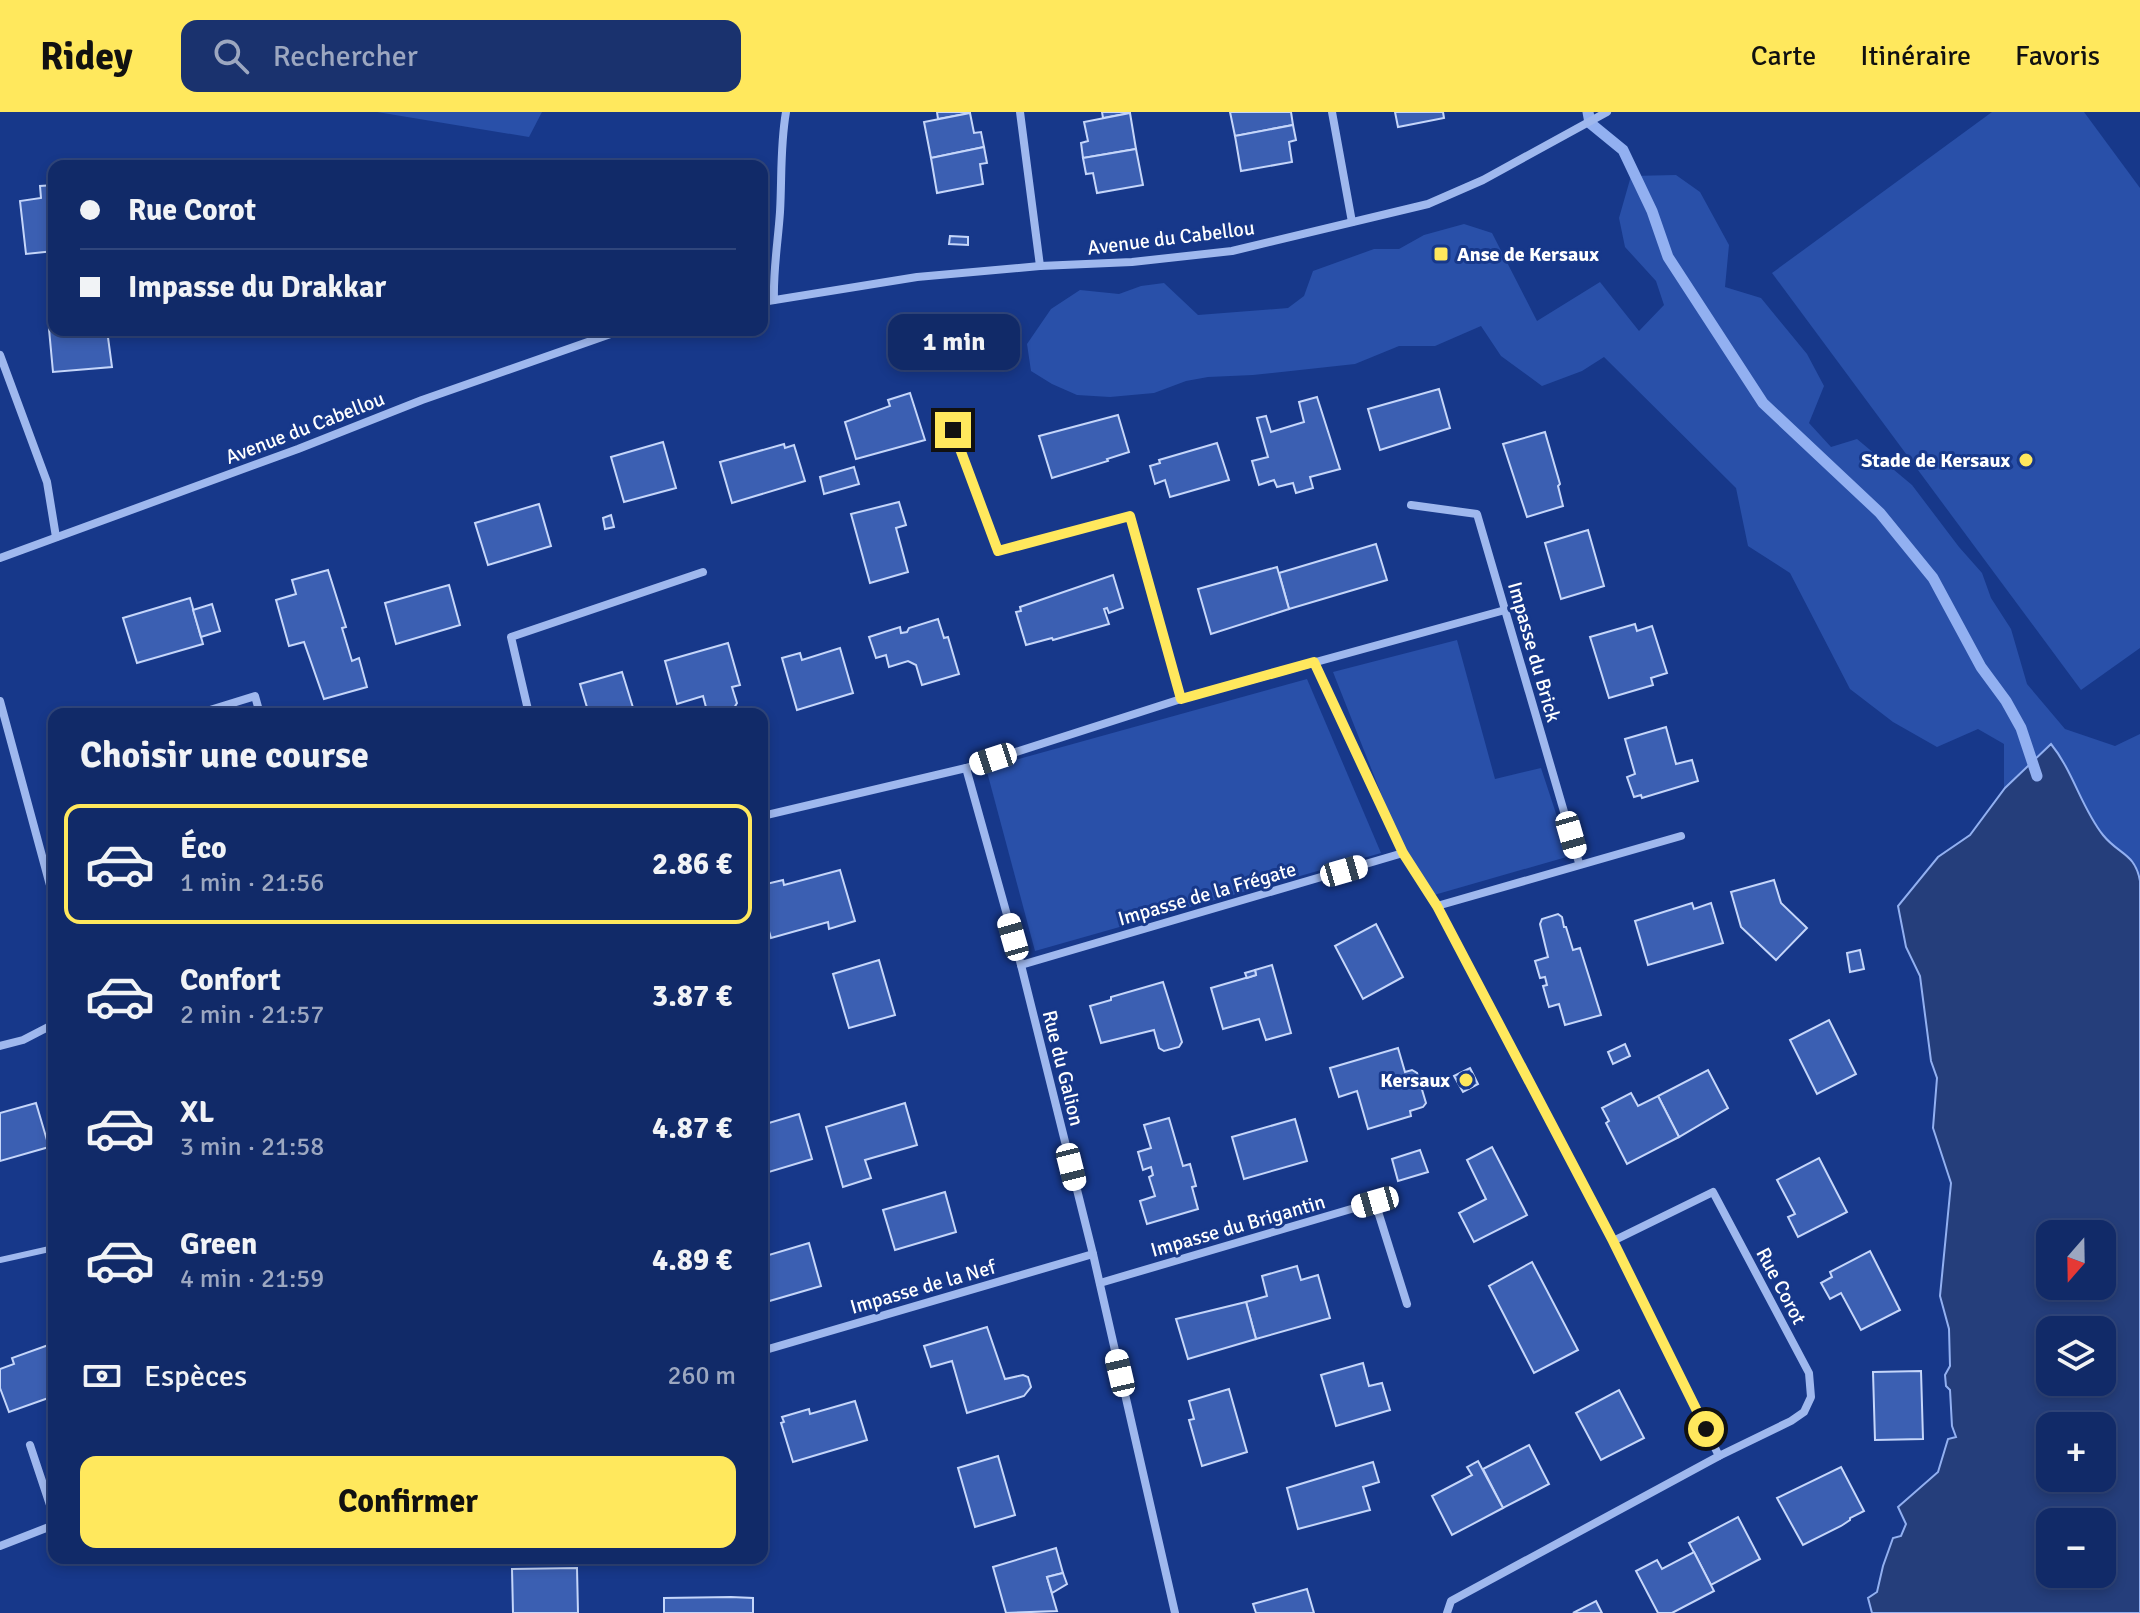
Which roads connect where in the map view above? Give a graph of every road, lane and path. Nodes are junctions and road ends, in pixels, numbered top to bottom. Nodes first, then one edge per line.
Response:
1 (786, 112) edge
2 (1020, 112) edge
3 (1332, 112) edge
4 (1607, 112) edge
5 (1352, 222) junction
6 (1040, 266) junction
7 (774, 300) junction
8 (768, 301) edge
9 (605, 336) edge
10 (0, 355) edge
11 (953, 430) dead end
12 (1411, 505) dead end
13 (56, 537) junction
14 (0, 558) edge
15 (703, 572) dead end
16 (1505, 610) junction
17 (1314, 662) junction
18 (1181, 699) junction
19 (0, 701) edge
20 (216, 708) edge
21 (258, 708) edge
22 (528, 708) edge
23 (966, 768) junction
24 (768, 815) edge
25 (1681, 836) dead end
26 (1403, 853) junction
27 (1579, 863) junction
28 (48, 878) edge
29 (1437, 906) junction
30 (1021, 965) junction
31 (48, 1027) edge
32 (0, 1046) edge
33 (1613, 1241) junction
34 (48, 1249) edge
35 (1093, 1254) junction
36 (0, 1260) edge
37 (1100, 1283) junction
38 (1407, 1304) dead end
39 (768, 1349) edge
40 (30, 1445) dead end
41 (1719, 1456) junction
42 (48, 1499) edge
43 (48, 1527) edge
44 (0, 1546) edge
45 (1175, 1613) edge
46 (1447, 1613) edge

1 - 7 street
2 - 6 street
3 - 5 street
4 - 5 street, Avenue du Cabellou
5 - 6 street, Avenue du Cabellou
6 - 7 street, Avenue du Cabellou
7 - 8 street, Avenue du Cabellou
9 - 13 street, Avenue du Cabellou
10 - 13 street
11 - 18 street
12 - 16 street, Impasse du Brick
13 - 14 street, Avenue du Cabellou
15 - 22 street
16 - 17 street
16 - 27 street, Impasse du Brick
17 - 18 street
17 - 26 street
18 - 23 street
19 - 28 street
20 - 21 street
23 - 24 street
23 - 30 street, Rue du Galion
25 - 27 street
26 - 29 street
26 - 30 street, Impasse de la Frégate
27 - 29 street
29 - 33 street
30 - 35 street, Rue du Galion
31 - 32 street
33 - 41 street
33 - 41 street, Rue Corot
34 - 36 lane
35 - 37 street, Rue du Galion
35 - 39 street, Impasse de la Nef
37 - 38 street, Impasse du Brigantin
37 - 45 street, Rue du Galion
40 - 42 street
41 - 46 street, Rue Corot
43 - 44 street

